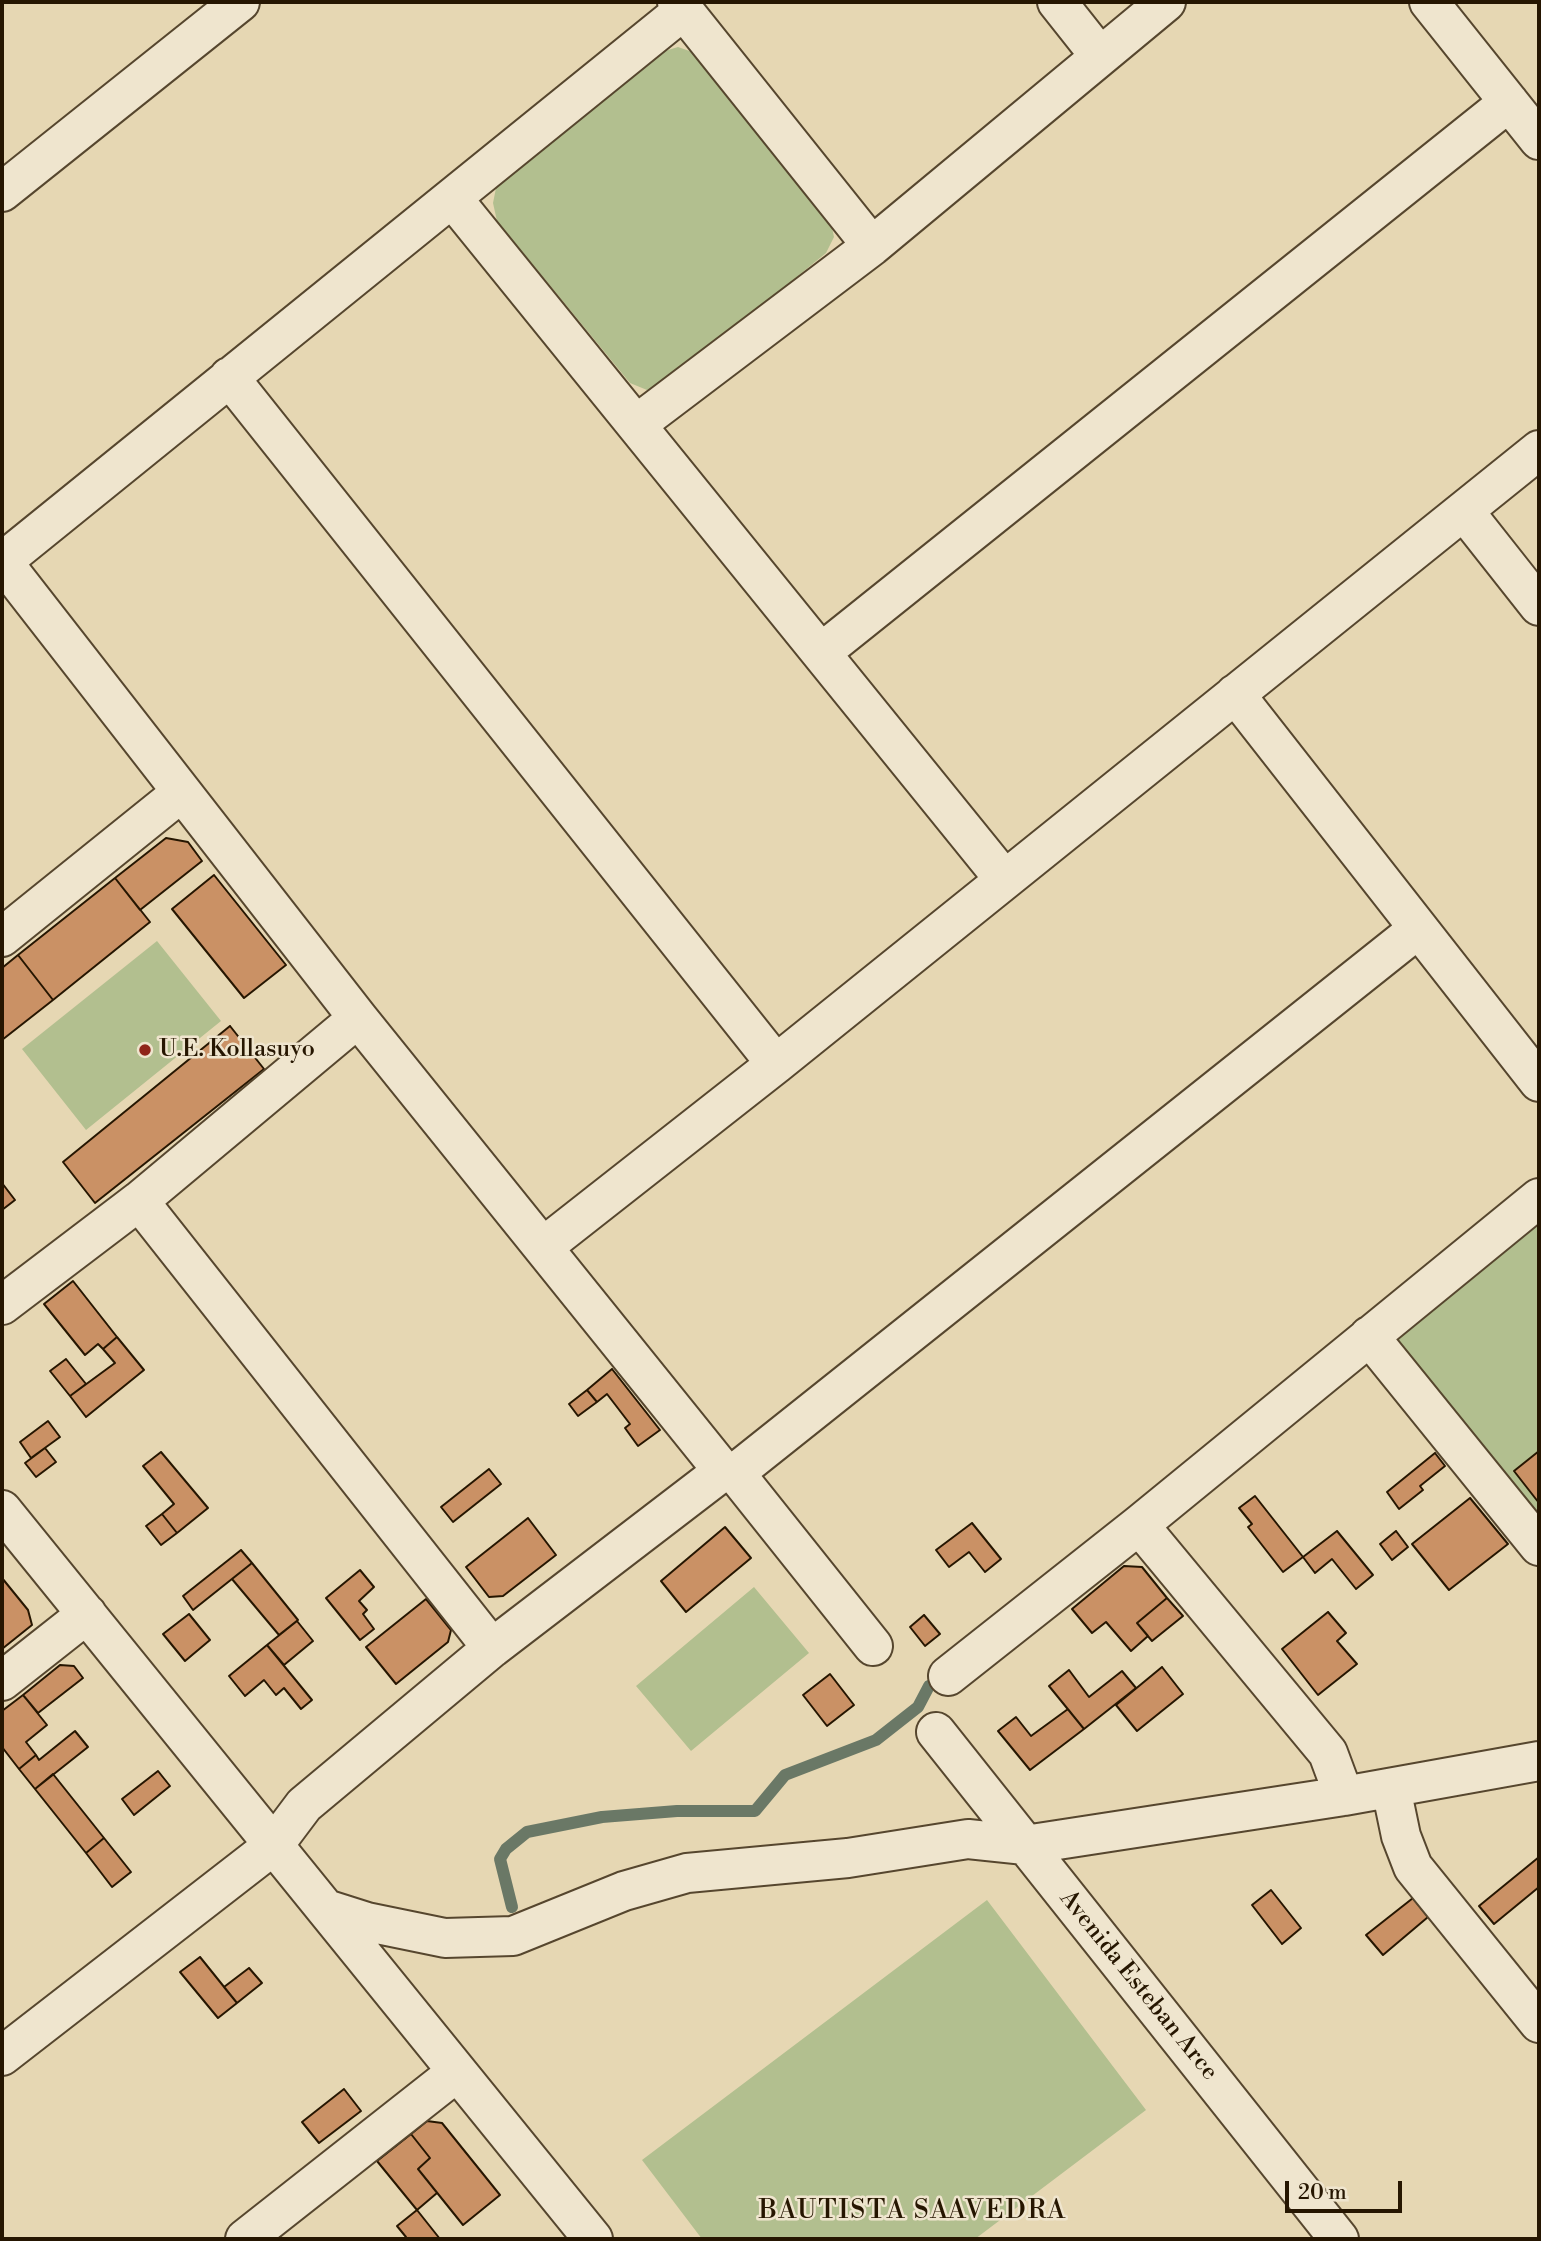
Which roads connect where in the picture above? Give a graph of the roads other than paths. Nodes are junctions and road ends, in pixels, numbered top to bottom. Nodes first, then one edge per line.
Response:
1 (240, 2) edge
2 (1057, 2) edge
3 (1166, 2) edge
4 (1429, 2) edge
5 (681, 6) edge
6 (1099, 55) junction
7 (1509, 102) junction
8 (1539, 140) edge
9 (2, 192) edge
10 (453, 199) junction
11 (872, 246) junction
12 (229, 377) junction
13 (637, 424) junction
14 (1539, 450) edge
15 (1464, 511) junction
16 (2, 562) edge
17 (1539, 606) edge
18 (822, 652) junction
19 (1235, 694) junction
20 (182, 792) junction
21 (1004, 879) junction
22 (1418, 929) junction
23 (2, 937) edge
24 (358, 1018) junction
25 (776, 1064) junction
26 (1539, 1082) edge
27 (1539, 1198) edge
28 (139, 1200) junction
29 (543, 1247) junction
30 (2, 1305) edge
31 (1369, 1336) junction
32 (729, 1472) junction
33 (2, 1510) edge
34 (1139, 1525) junction
35 (1539, 1546) edge
36 (87, 1614) junction
37 (873, 1646) dead end
38 (492, 1648) junction
39 (948, 1676) dead end
40 (2, 1681) edge
41 (936, 1732) dead end
42 (1539, 1761) edge
43 (1391, 1788) junction
44 (1344, 1796) junction
45 (274, 1845) junction
46 (1026, 1845) junction
47 (326, 1909) junction
48 (1539, 2023) edge
49 (2, 2056) edge
50 (457, 2071) junction
51 (245, 2239) edge
52 (593, 2239) edge
53 (1339, 2239) edge

1 - 9 street
2 - 6 street
3 - 6 street
4 - 7 street
5 - 10 street
5 - 11 street
6 - 11 street
7 - 8 street
7 - 18 street
10 - 12 street
10 - 13 street
11 - 13 street
12 - 16 street
12 - 25 street
13 - 18 street
14 - 15 street
15 - 17 street
15 - 19 street
16 - 20 street
18 - 21 street
19 - 21 street
19 - 22 street
20 - 23 street
20 - 24 street
21 - 25 street
22 - 26 street
22 - 32 street
24 - 28 street
24 - 29 street
25 - 29 street
27 - 31 street
28 - 30 street
28 - 38 street
29 - 32 street
31 - 34 street
31 - 35 street
32 - 37 street
32 - 38 street
33 - 36 street
34 - 39 street
34 - 44 street
36 - 40 street
36 - 45 street
38 - 45 street
41 - 46 street, Avenida Esteban Arce
42 - 43 street
43 - 44 street
43 - 48 street
44 - 46 street
45 - 47 street
45 - 49 street
46 - 47 street
46 - 53 street, Avenida Esteban Arce
47 - 50 street
50 - 51 street
50 - 52 street

